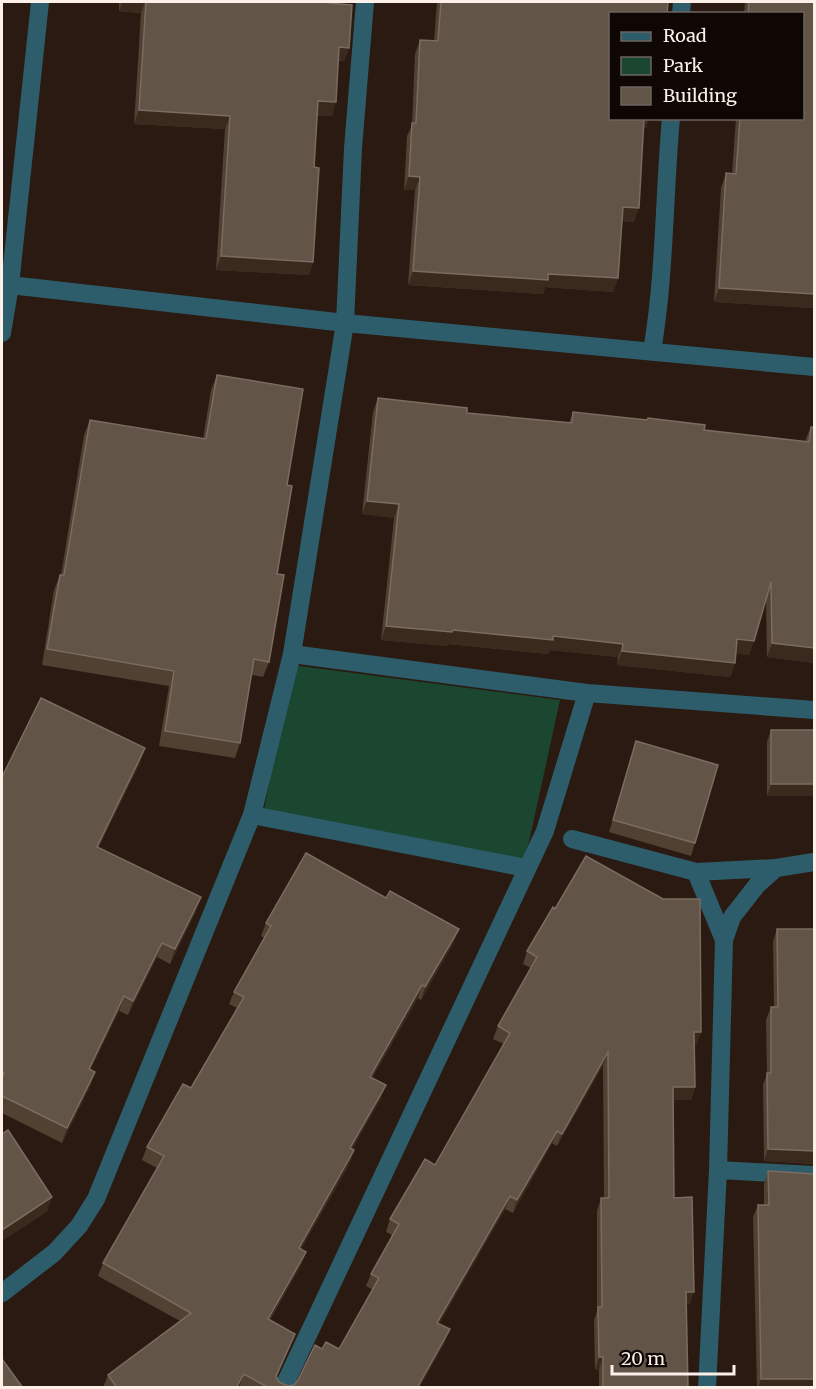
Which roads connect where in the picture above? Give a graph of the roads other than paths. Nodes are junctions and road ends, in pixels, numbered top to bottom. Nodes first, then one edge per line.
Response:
1 (40, 2) edge
2 (365, 2) edge
3 (671, 120) edge
4 (10, 285) junction
5 (345, 323) junction
6 (2, 333) edge
7 (652, 351) junction
8 (814, 367) edge
9 (292, 654) junction
10 (587, 693) junction
11 (814, 710) edge
12 (252, 815) junction
13 (572, 839) dead end
14 (814, 862) edge
15 (526, 868) junction
16 (776, 868) junction
17 (696, 872) junction
18 (724, 940) junction
19 (718, 1170) junction
20 (814, 1175) edge
21 (2, 1293) edge
22 (282, 1388) edge
23 (707, 1388) edge

1 - 4 street
2 - 5 street
3 - 7 street
4 - 5 street
4 - 6 street
5 - 7 street
5 - 9 street
7 - 8 street
9 - 10 street
9 - 12 street
10 - 11 street
10 - 15 street
12 - 15 street
12 - 21 street
13 - 17 street
14 - 16 street
15 - 22 street
16 - 17 street
16 - 18 street
17 - 18 street
18 - 19 street
19 - 20 street
19 - 23 street

